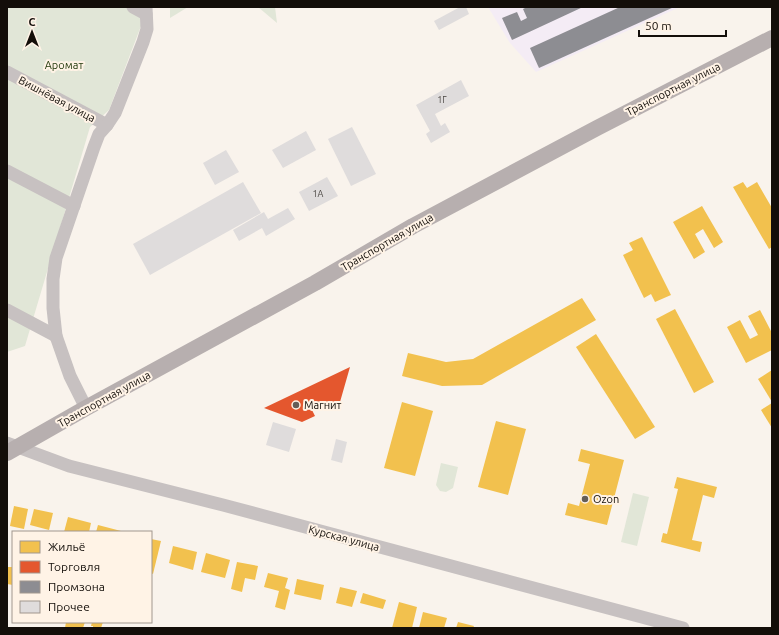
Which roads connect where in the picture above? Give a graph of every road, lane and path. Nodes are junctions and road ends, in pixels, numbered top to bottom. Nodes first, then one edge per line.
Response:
1 (133, 7) edge
2 (146, 10) edge
3 (772, 38) edge
4 (7, 72) edge
5 (107, 125) junction
6 (7, 172) edge
7 (74, 206) junction
8 (7, 310) edge
9 (56, 336) junction
10 (86, 408) junction
11 (11, 448) edge
12 (683, 628) edge

1 - 2 street
2 - 5 street
3 - 10 main road, Транспортная улица
4 - 5 street, Вишнёвая улица
5 - 7 street
6 - 7 street
7 - 9 street
8 - 9 street
9 - 10 street
10 - 11 main road, Транспортная улица
11 - 12 street, Курская улица

